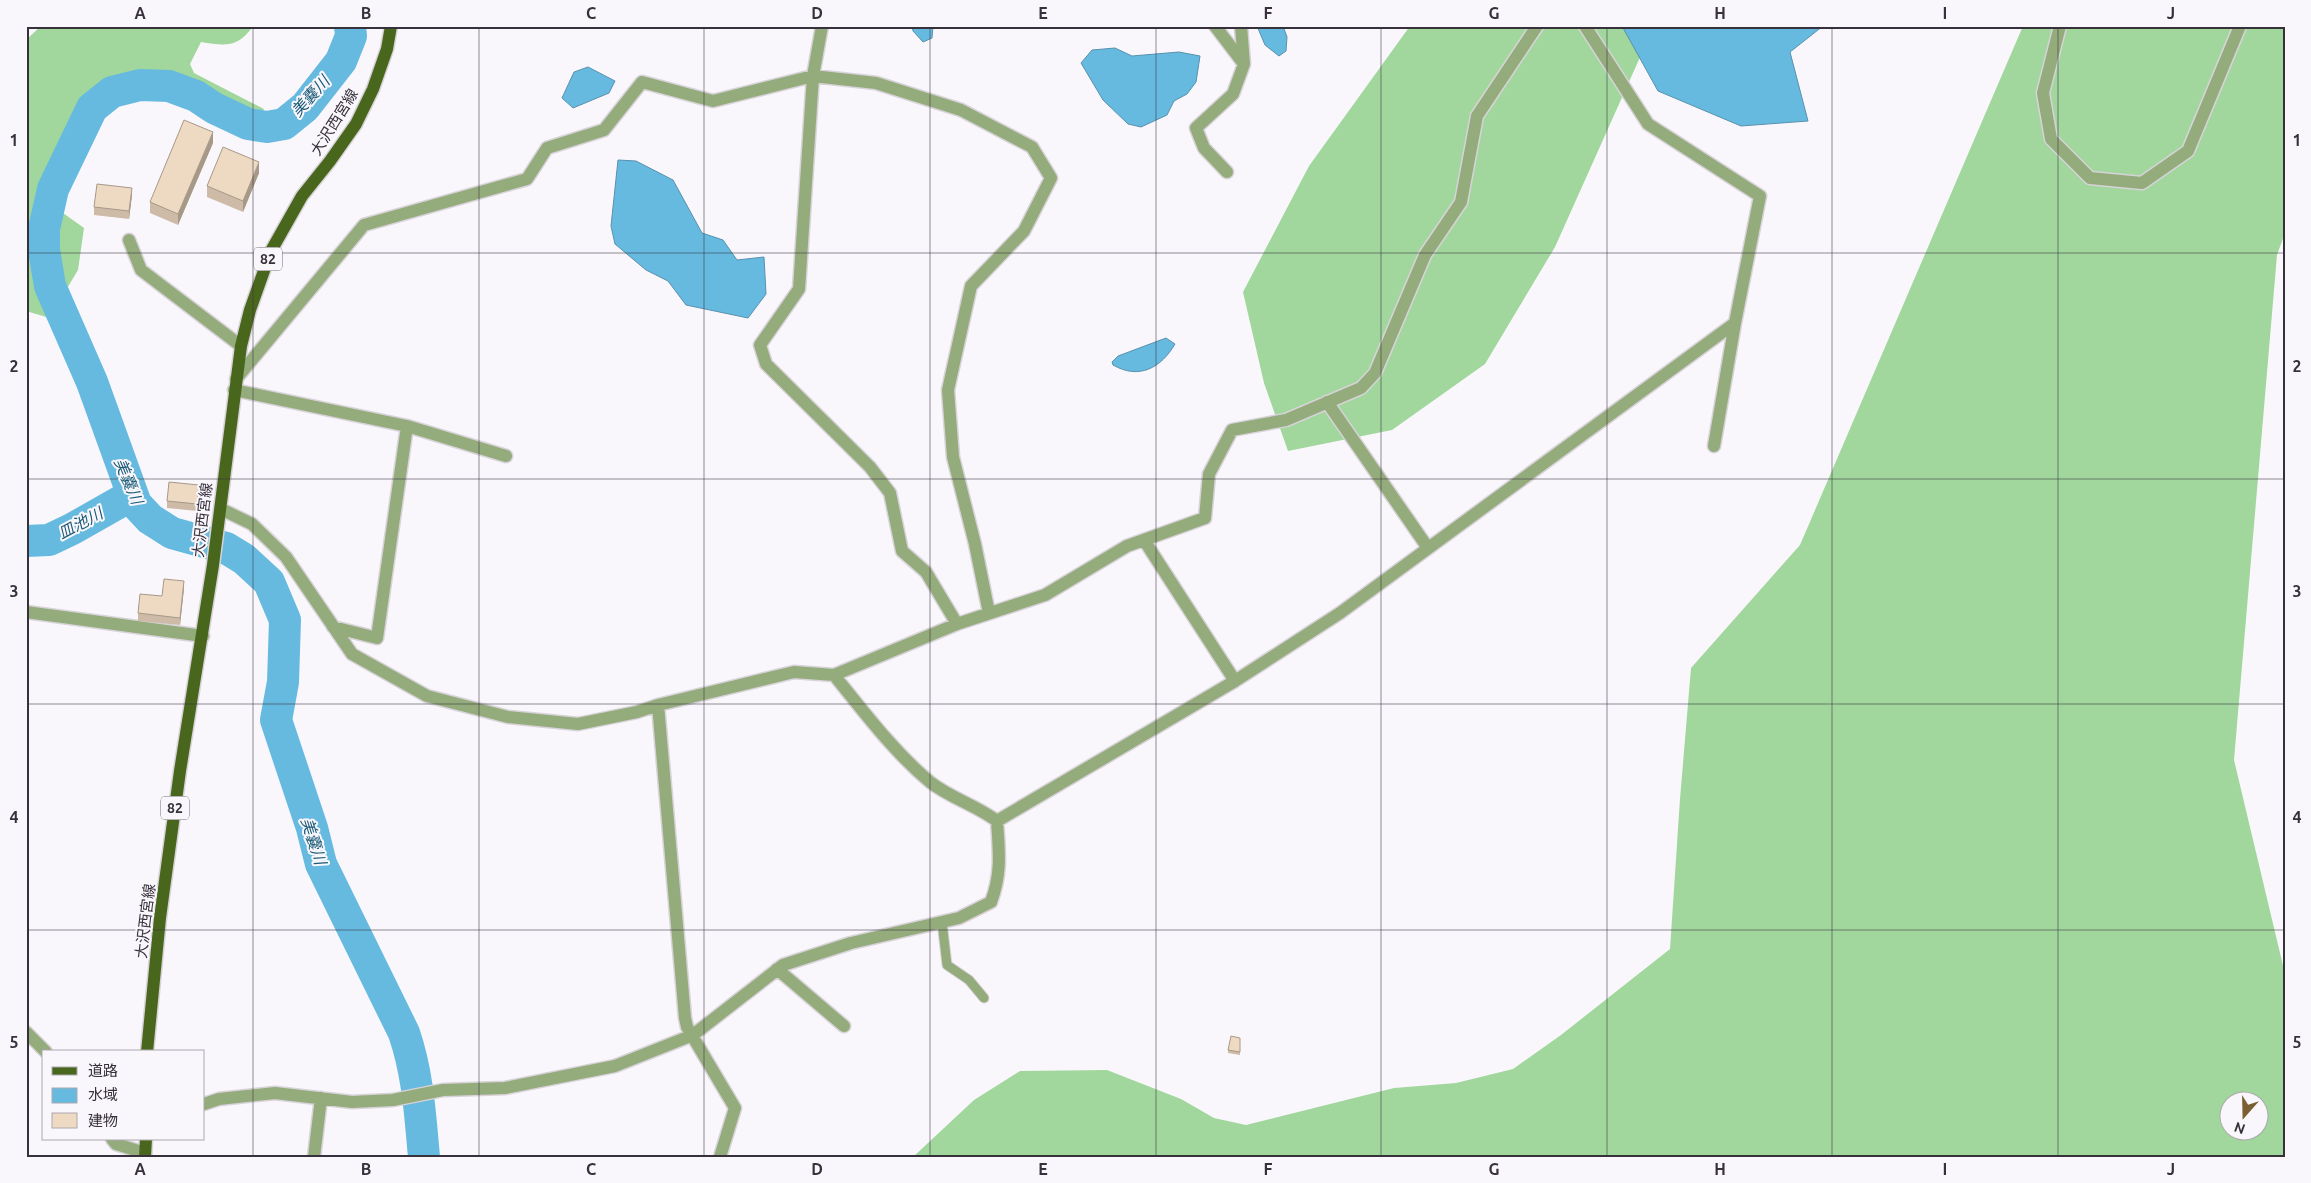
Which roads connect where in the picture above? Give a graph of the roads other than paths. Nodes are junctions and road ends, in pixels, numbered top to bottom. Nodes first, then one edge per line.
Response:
1 (391, 26) edge
2 (822, 26) edge
3 (1215, 26) edge
4 (1241, 26) edge
5 (1537, 26) edge
6 (1585, 26) edge
7 (2060, 26) edge
8 (2240, 26) edge
9 (1244, 64) junction
10 (813, 76) junction
11 (1227, 172) dead end
12 (129, 240) dead end
13 (1735, 323) junction
14 (241, 346) junction
15 (235, 384) junction
16 (1327, 402) junction
17 (407, 426) junction
18 (1714, 446) dead end
19 (506, 456) dead end
20 (220, 514) junction
21 (1144, 540) junction
22 (1428, 548) junction
23 (26, 612) edge
24 (989, 614) junction
25 (958, 624) junction
26 (333, 627) junction
27 (203, 636) junction
28 (834, 675) junction
29 (1235, 681) junction
30 (658, 705) junction
31 (996, 821) junction
32 (942, 922) junction
33 (777, 969) junction
34 (984, 998) dead end
35 (844, 1026) dead end
36 (26, 1032) edge
37 (693, 1035) junction
38 (44, 1050) edge
39 (147, 1050) edge
40 (321, 1098) junction
41 (205, 1104) edge
42 (113, 1140) edge
43 (146, 1140) edge
44 (145, 1155) edge
45 (314, 1157) edge
46 (720, 1157) edge

1 - 14 main road, 大沢西宮線 / 82
2 - 10 street
3 - 9 street
4 - 9 street
5 - 16 street
6 - 13 street
7 - 8 street
9 - 11 street
10 - 15 street
10 - 24 street
10 - 25 street
12 - 14 street
13 - 18 street
13 - 22 street
14 - 15 main road, 大沢西宮線 / 82
15 - 17 street
15 - 20 main road, 大沢西宮線 / 82
16 - 21 street
16 - 22 street
17 - 19 street
17 - 26 street
20 - 26 street
20 - 27 main road, 大沢西宮線 / 82
21 - 24 street
21 - 29 street
22 - 29 street
23 - 27 street
24 - 25 street
25 - 28 street
26 - 30 street
27 - 39 main road, 大沢西宮線 / 82
28 - 30 street
28 - 31 street
29 - 31 street
30 - 37 street
31 - 32 street
32 - 33 street
32 - 34 lane
33 - 35 street
33 - 37 street
36 - 38 street
37 - 40 street
37 - 46 street
40 - 41 street
40 - 45 street
42 - 44 street
43 - 44 main road

